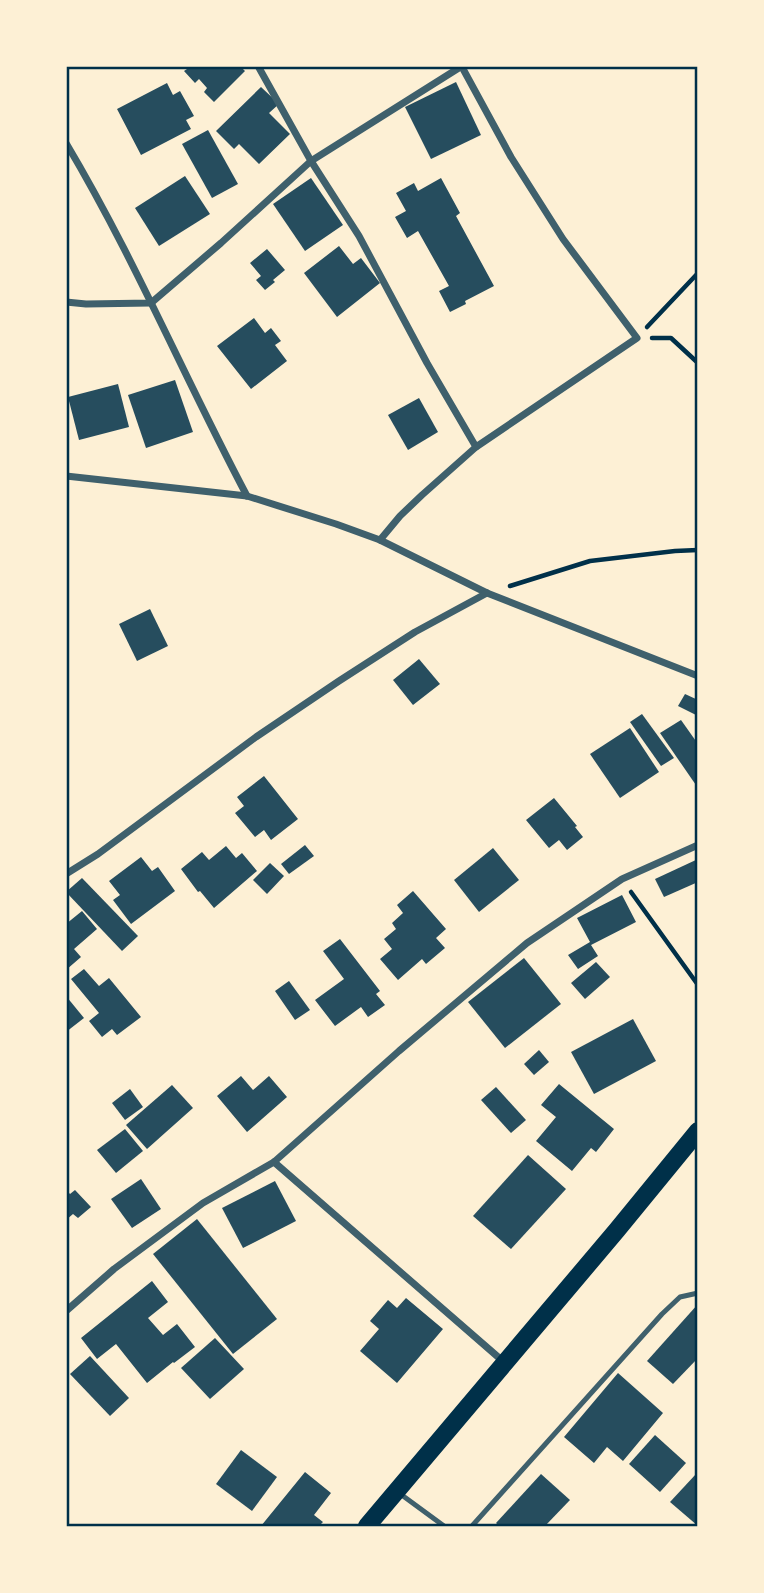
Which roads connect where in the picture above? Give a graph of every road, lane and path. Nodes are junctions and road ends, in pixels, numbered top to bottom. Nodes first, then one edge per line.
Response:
1 (258, 66) edge
2 (462, 67) edge
3 (66, 143) edge
4 (312, 160) junction
5 (698, 273) edge
6 (66, 302) edge
7 (151, 303) junction
8 (637, 338) junction
9 (698, 363) edge
10 (476, 447) junction
11 (66, 476) edge
12 (247, 496) junction
13 (380, 540) junction
14 (698, 550) edge
15 (488, 593) junction
16 (698, 676) edge
17 (698, 845) edge
18 (66, 874) edge
19 (622, 879) junction
20 (698, 985) edge
21 (698, 1131) edge
22 (274, 1162) junction
23 (698, 1293) edge
24 (66, 1311) edge
25 (506, 1363) junction
26 (396, 1491) junction
27 (368, 1527) edge
28 (444, 1527) edge
29 (472, 1527) edge

1 - 4 street
2 - 4 street
2 - 8 street
3 - 7 street
4 - 7 street
4 - 10 street
5 - 8 path
6 - 7 street
7 - 12 street
8 - 9 path
8 - 10 street
10 - 13 street
11 - 12 street
12 - 13 street
13 - 15 street
14 - 15 path
15 - 16 street
15 - 18 street
17 - 19 street
19 - 20 path
19 - 22 street
21 - 25 main road
22 - 24 street
22 - 25 street
23 - 29 lane
25 - 26 main road
26 - 27 main road
26 - 28 lane

